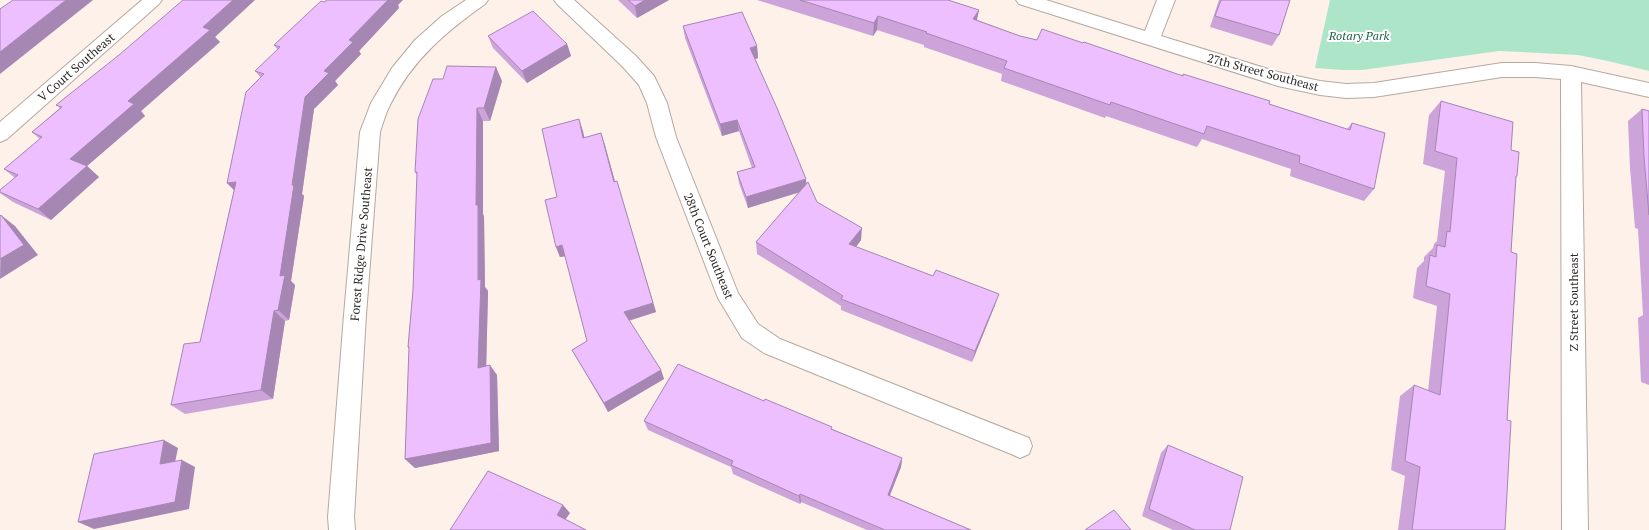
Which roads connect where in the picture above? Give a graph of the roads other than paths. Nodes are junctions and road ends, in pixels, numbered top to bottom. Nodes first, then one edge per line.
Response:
1 (153, 0) edge
2 (479, 0) edge
3 (563, 0) edge
4 (1025, 0) edge
5 (1166, 0) edge
6 (1150, 40) junction
7 (1572, 73) junction
8 (1649, 90) edge
9 (0, 134) edge
10 (1020, 446) dead end
11 (342, 530) edge
12 (1575, 530) edge

1 - 9 street, V Court Southeast
2 - 11 street, Forest Ridge Drive Southeast
3 - 10 street, 28th Court Southeast
4 - 6 street, 27th Street Southeast
5 - 6 street
6 - 7 street, 27th Street Southeast
7 - 8 street, 27th Street Southeast
7 - 12 street, Z Street Southeast

